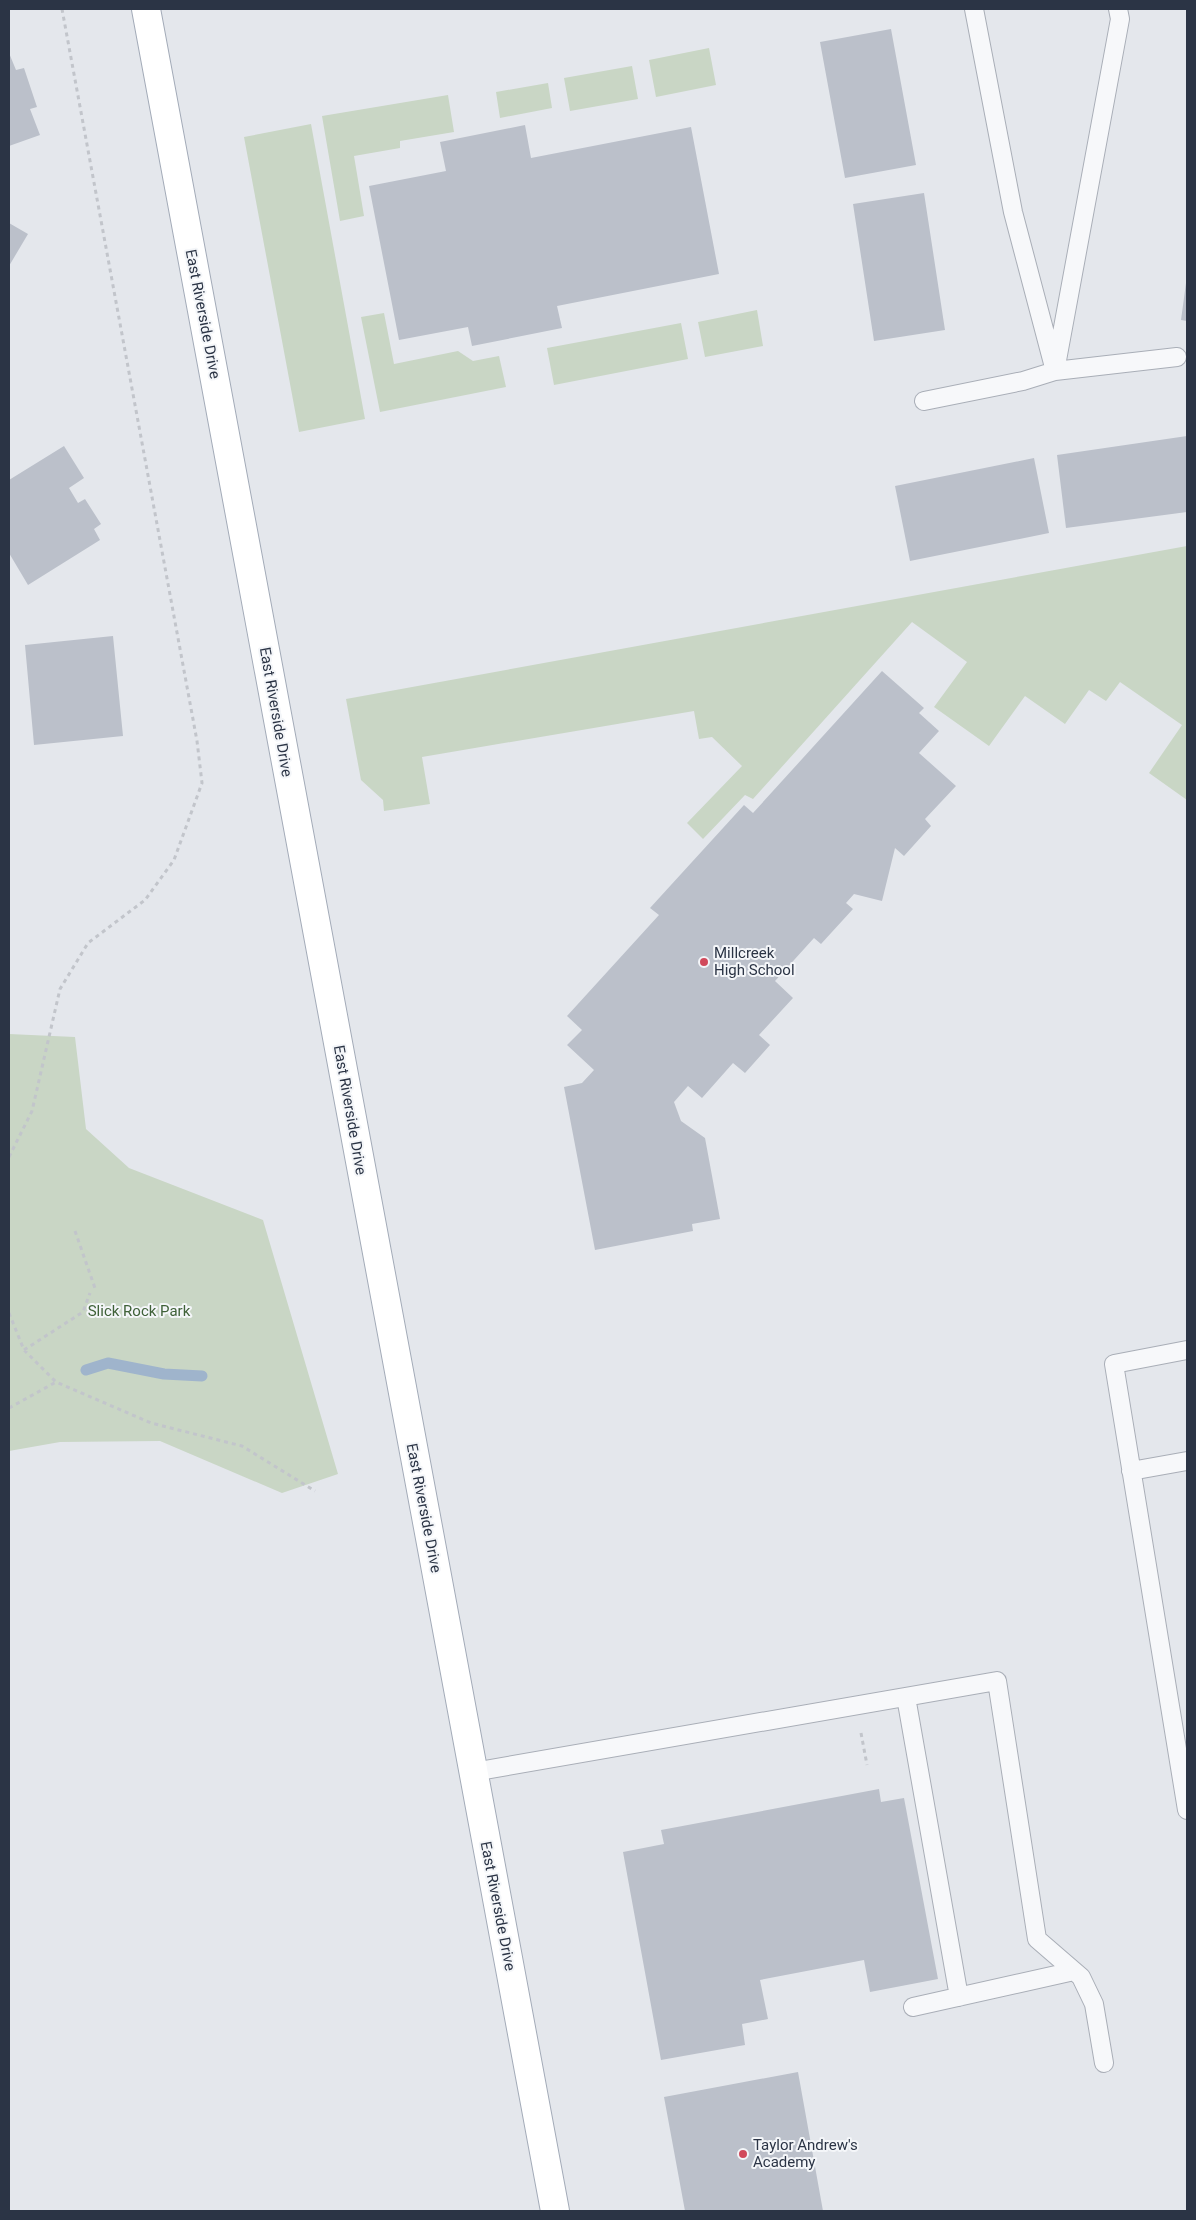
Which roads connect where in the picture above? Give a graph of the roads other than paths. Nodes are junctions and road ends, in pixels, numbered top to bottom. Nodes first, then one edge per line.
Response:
1 (146, 9) edge
2 (974, 9) edge
3 (1118, 9) edge
4 (1177, 357) dead end
5 (1055, 371) junction
6 (924, 401) dead end
7 (1187, 1350) edge
8 (1187, 1461) edge
9 (1131, 1471) junction
10 (906, 1697) junction
11 (473, 1772) junction
12 (1187, 1810) edge
13 (1074, 1971) junction
14 (959, 1996) junction
15 (912, 2006) dead end
16 (1104, 2063) dead end
17 (555, 2211) edge

1 - 11 main road, East Riverside Drive
2 - 5 lane
3 - 5 lane
4 - 5 lane
5 - 6 lane
7 - 9 lane
8 - 9 lane
9 - 12 lane
10 - 11 lane
10 - 13 lane
10 - 14 lane
11 - 17 main road, East Riverside Drive
13 - 14 lane
13 - 16 lane
14 - 15 lane

